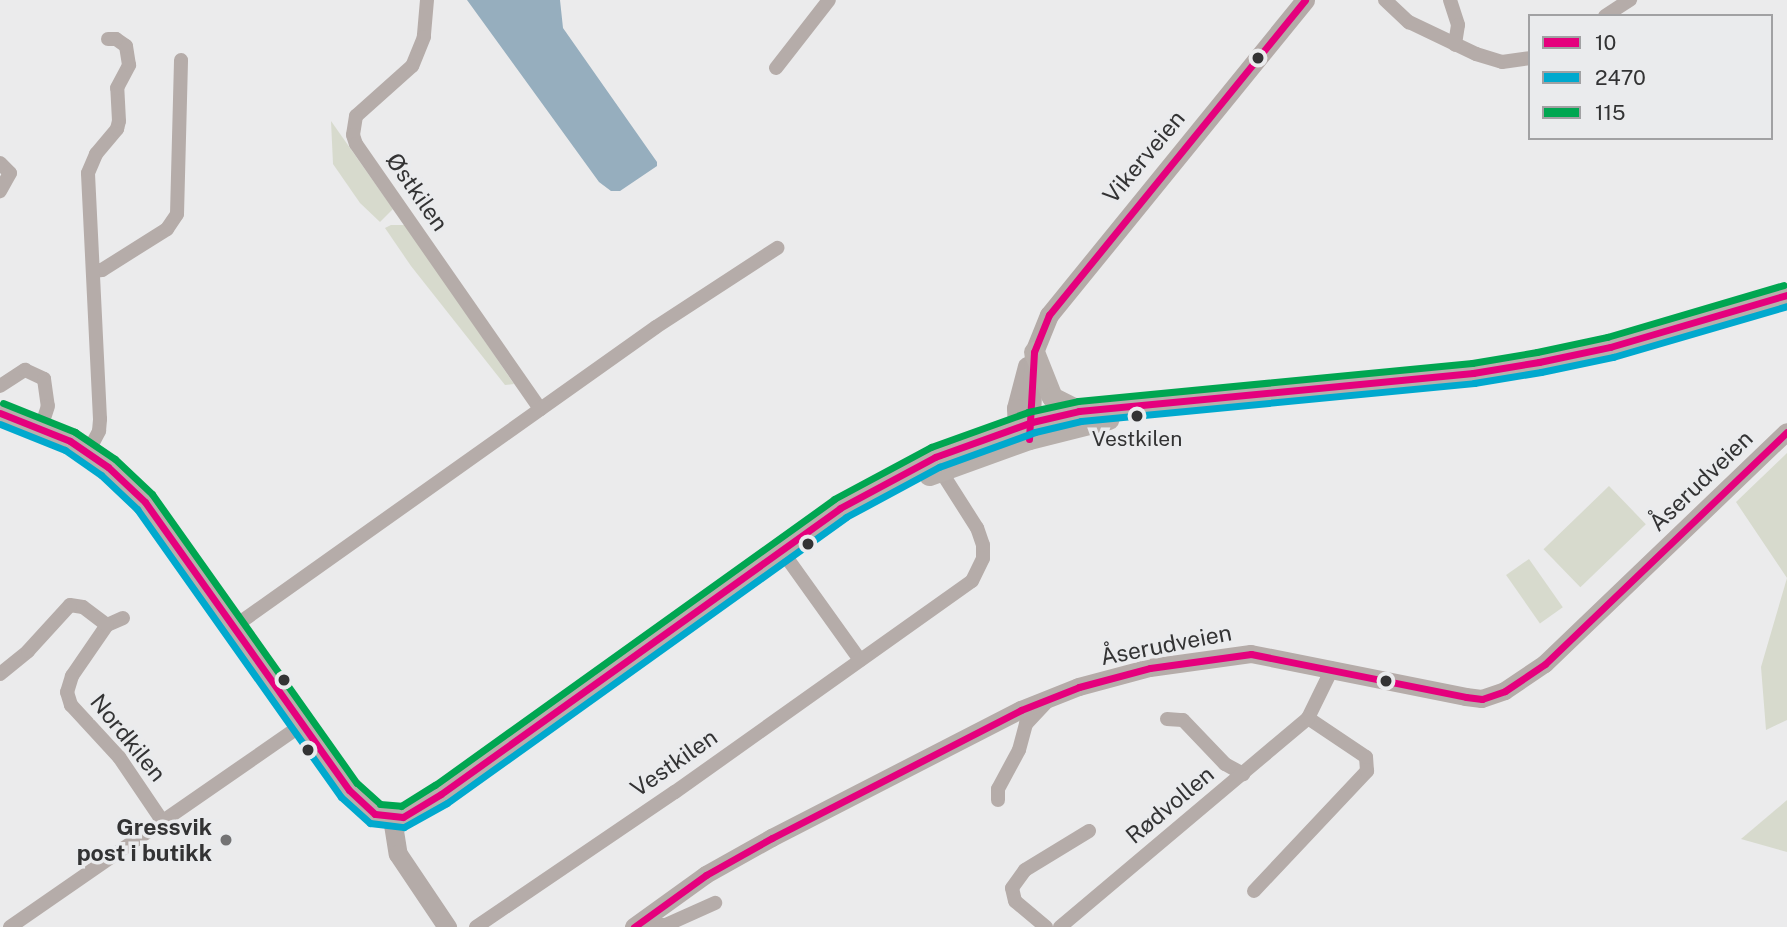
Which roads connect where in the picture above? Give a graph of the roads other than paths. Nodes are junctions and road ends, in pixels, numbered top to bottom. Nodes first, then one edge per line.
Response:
1 (427, 0) edge
2 (1305, 0) edge
3 (1385, 0) edge
4 (1450, 0) edge
5 (1630, 0) edge
6 (825, 1) edge
7 (1608, 14) edge
8 (108, 39) dead end
9 (1455, 45) junction
10 (1528, 58) edge
11 (181, 60) dead end
12 (776, 68) dead end
13 (0, 163) edge
14 (0, 191) edge
15 (777, 248) dead end
16 (93, 271) junction
17 (1787, 295) edge
18 (1034, 352) junction
19 (0, 386) edge
20 (1165, 404) junction
21 (540, 409) junction
22 (1079, 411) junction
23 (0, 413) edge
24 (41, 427) junction
25 (1026, 429) junction
26 (1787, 432) edge
27 (88, 452) junction
28 (944, 476) dead end
29 (782, 551) junction
30 (123, 618) dead end
31 (107, 625) junction
32 (235, 626) junction
33 (860, 660) junction
34 (1332, 669) junction
35 (0, 674) edge
36 (1049, 699) junction
37 (1308, 718) junction
38 (1167, 719) dead end
39 (303, 723) junction
40 (1243, 774) junction
41 (998, 800) dead end
42 (392, 818) junction
43 (163, 822) junction
44 (1089, 831) dead end
45 (1254, 891) dead end
46 (715, 903) dead end
47 (636, 925) edge
48 (10, 927) edge
49 (447, 927) edge
50 (476, 927) edge
51 (1046, 927) edge
52 (1060, 927) edge

1 - 21 street, Østkilen
2 - 18 main road, Vikerveien
3 - 9 street
4 - 9 street
5 - 7 street
6 - 12 street
8 - 16 street
9 - 10 street
11 - 16 street
13 - 14 street
15 - 21 street
16 - 27 street
17 - 20 main road
18 - 22 main road
18 - 25 main road, Vikerveien
19 - 24 street
20 - 22 main road
20 - 25 main road
21 - 32 street
22 - 25 main road
23 - 24 main road
24 - 27 main road
25 - 29 main road
26 - 34 street, Åserudveien
27 - 32 main road
28 - 33 street, Vestkilen
29 - 33 street
29 - 42 main road
30 - 31 street
31 - 35 street
31 - 43 street, Nordkilen
32 - 39 main road
33 - 50 street, Vestkilen
34 - 36 street, Åserudveien
34 - 37 street, Rødvollen
36 - 41 street
36 - 47 street, Åserudveien
37 - 40 street, Rødvollen
37 - 45 street
38 - 40 street
39 - 42 main road
39 - 43 street
40 - 52 street, Rødvollen
42 - 49 main road
43 - 48 street
44 - 51 street
46 - 47 street

